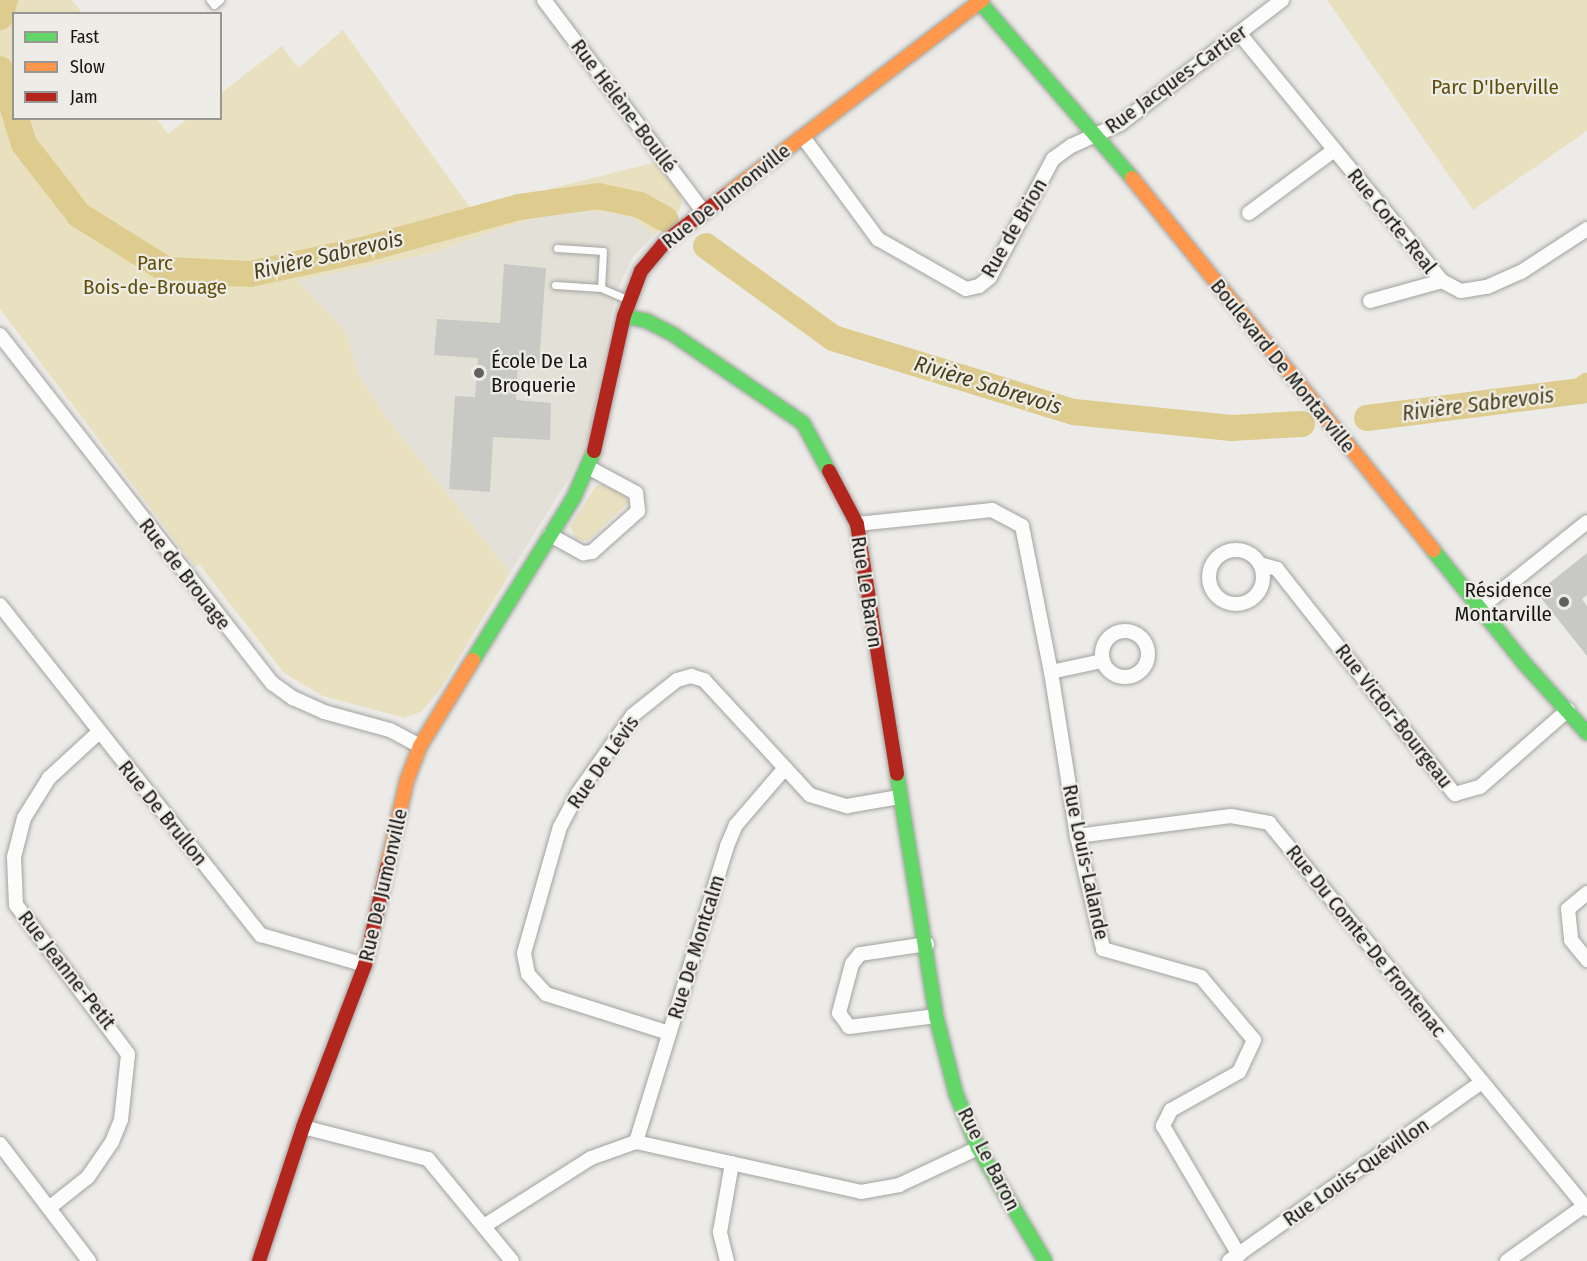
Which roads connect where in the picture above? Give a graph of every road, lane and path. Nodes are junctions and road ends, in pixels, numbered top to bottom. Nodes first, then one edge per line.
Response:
1 (210, 0) edge
2 (219, 0) edge
3 (544, 0) edge
4 (980, 0) edge
5 (1282, 0) edge
6 (1239, 33) junction
7 (803, 136) junction
8 (1098, 136) junction
9 (1334, 150) junction
10 (704, 212) junction
11 (1249, 213) dead end
12 (1587, 229) edge
13 (557, 248) dead end
14 (1442, 281) junction
15 (555, 285) dead end
16 (601, 288) junction
17 (629, 300) junction
18 (1371, 301) dead end
19 (624, 316) junction
20 (0, 335) edge
21 (588, 467) junction
22 (1587, 522) edge
23 (857, 524) junction
24 (550, 535) junction
25 (1260, 564) junction
26 (0, 604) edge
27 (1480, 608) junction
28 (1102, 661) dead end
29 (1051, 672) junction
30 (1568, 710) junction
31 (1585, 728) edge
32 (99, 732) junction
33 (420, 746) junction
34 (785, 768) junction
35 (899, 797) junction
36 (1077, 836) junction
37 (1587, 892) edge
38 (927, 944) junction
39 (1587, 960) edge
40 (365, 965) junction
41 (936, 1016) junction
42 (669, 1033) junction
43 (1482, 1082) junction
44 (303, 1127) junction
45 (636, 1142) junction
46 (0, 1144) edge
47 (978, 1148) junction
48 (732, 1163) junction
49 (1586, 1207) edge
50 (50, 1208) junction
51 (484, 1226) junction
52 (1234, 1258) edge
53 (263, 1260) edge
54 (89, 1261) edge
55 (512, 1261) edge
56 (727, 1261) edge
57 (1045, 1261) edge
58 (1507, 1261) edge

1 - 2 lane
3 - 10 street, Rue Hélène-Boullé
4 - 7 street, Rue De Jumonville
4 - 8 street, Boulevard De Montarville
5 - 6 street, Rue Jacques-Cartier
6 - 8 street, Rue Jacques-Cartier
6 - 9 street, Rue Corte-Real
7 - 8 street, Rue de Brion
7 - 10 street, Rue De Jumonville
8 - 27 street, Boulevard De Montarville
9 - 11 street
9 - 14 street, Rue Corte-Real
10 - 17 street, Rue De Jumonville
12 - 14 street, Rue Corte-Real
13 - 16 lane
14 - 18 street
15 - 16 lane
16 - 17 lane
17 - 19 street, Rue De Jumonville
19 - 21 street, Rue De Jumonville
19 - 23 street, Rue Le Baron
20 - 33 street, Rue de Brouage
21 - 24 street, Rue De Jumonville
21 - 24 street
22 - 27 street
23 - 29 street, Rue Louis-Lalande
23 - 35 street, Rue Le Baron
24 - 33 street, Rue De Jumonville
25 - 25 street, Rue Victor-Bourgeau
25 - 30 street, Rue Victor-Bourgeau
26 - 32 street, Rue De Brullon
27 - 30 street, Boulevard De Montarville
28 - 29 street
29 - 36 street, Rue Louis-Lalande
30 - 31 street, Boulevard De Montarville
32 - 40 street, Rue De Brullon
32 - 50 street, Rue Jeanne-Petit
33 - 40 street, Rue De Jumonville
34 - 35 street, Rue De Lévis
34 - 42 street, Rue De Montcalm
34 - 42 street, Rue De Lévis
35 - 38 street, Rue Le Baron
36 - 43 street, Rue Du Comte-De Frontenac
36 - 52 street, Rue Louis-Lalande
37 - 39 street
38 - 41 street, Rue Le Baron
38 - 41 street
40 - 44 street, Rue De Jumonville
41 - 47 street, Rue Le Baron
42 - 45 street, Rue De Montcalm
43 - 49 street, Rue Du Comte-De Frontenac
43 - 52 street, Rue Louis-Quévillon
44 - 51 street
44 - 53 street, Rue De Jumonville
45 - 48 street
45 - 51 street
46 - 50 street
47 - 48 street
47 - 57 street, Rue Le Baron
48 - 56 street
49 - 58 street
50 - 54 street
51 - 55 street

